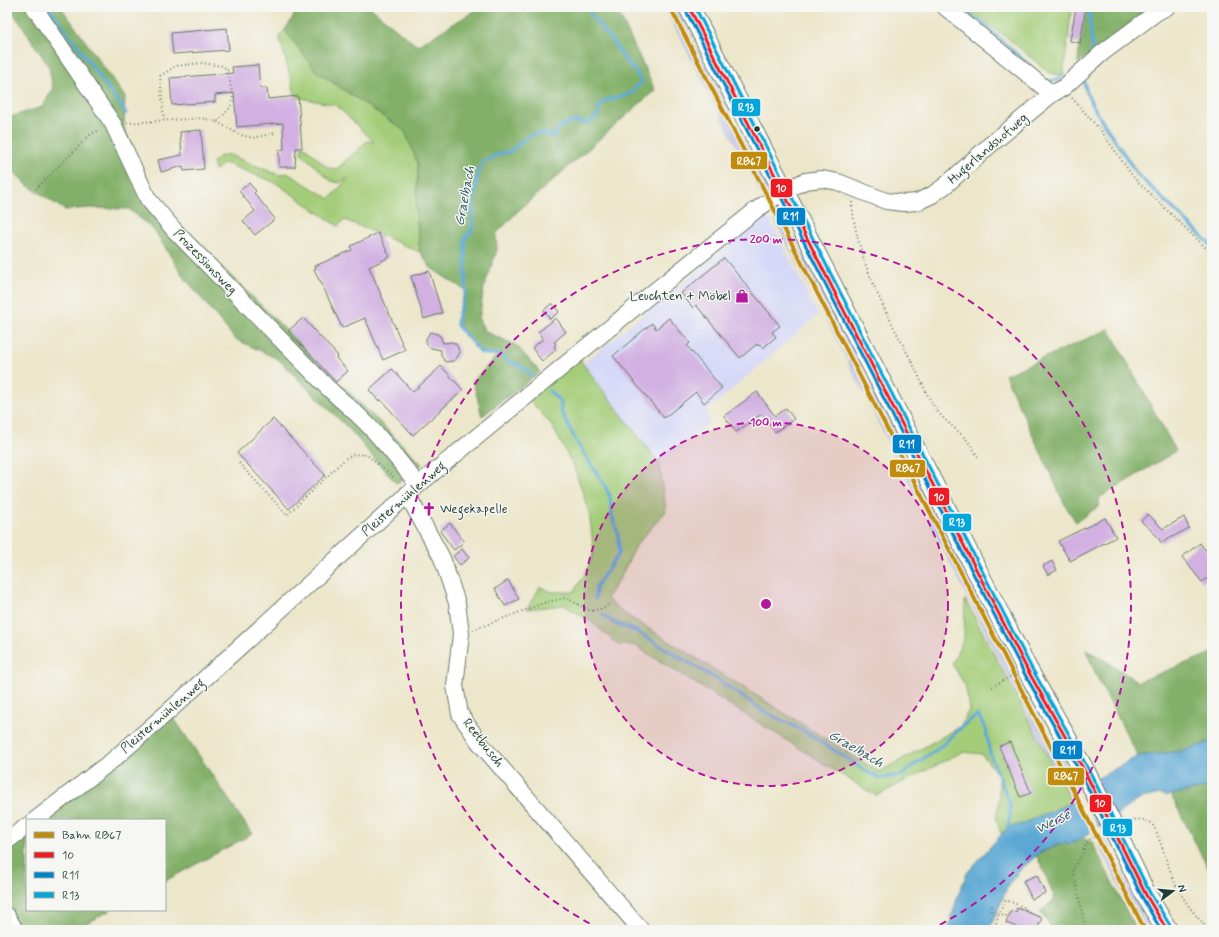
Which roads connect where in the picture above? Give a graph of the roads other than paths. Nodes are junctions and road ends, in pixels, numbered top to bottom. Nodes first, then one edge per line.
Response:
1 (34, 7) edge
2 (689, 7) edge
3 (945, 7) edge
4 (1167, 7) edge
5 (1058, 91) junction
6 (784, 191) junction
7 (412, 485) junction
8 (36, 819) edge
9 (26, 827) edge
10 (7, 841) edge
11 (7, 916) edge
12 (15, 930) edge
13 (641, 930) edge
14 (1166, 930) edge

1 - 7 street, Prozessionsweg
2 - 6 main road
3 - 5 street
4 - 5 street, Hugerlandshofweg
5 - 6 street, Hugerlandshofweg
6 - 7 street, Pleistermühlenweg
6 - 14 main road, bridge
7 - 8 street, Pleistermühlenweg
7 - 13 street, Reetbusch
9 - 10 street
11 - 12 street

